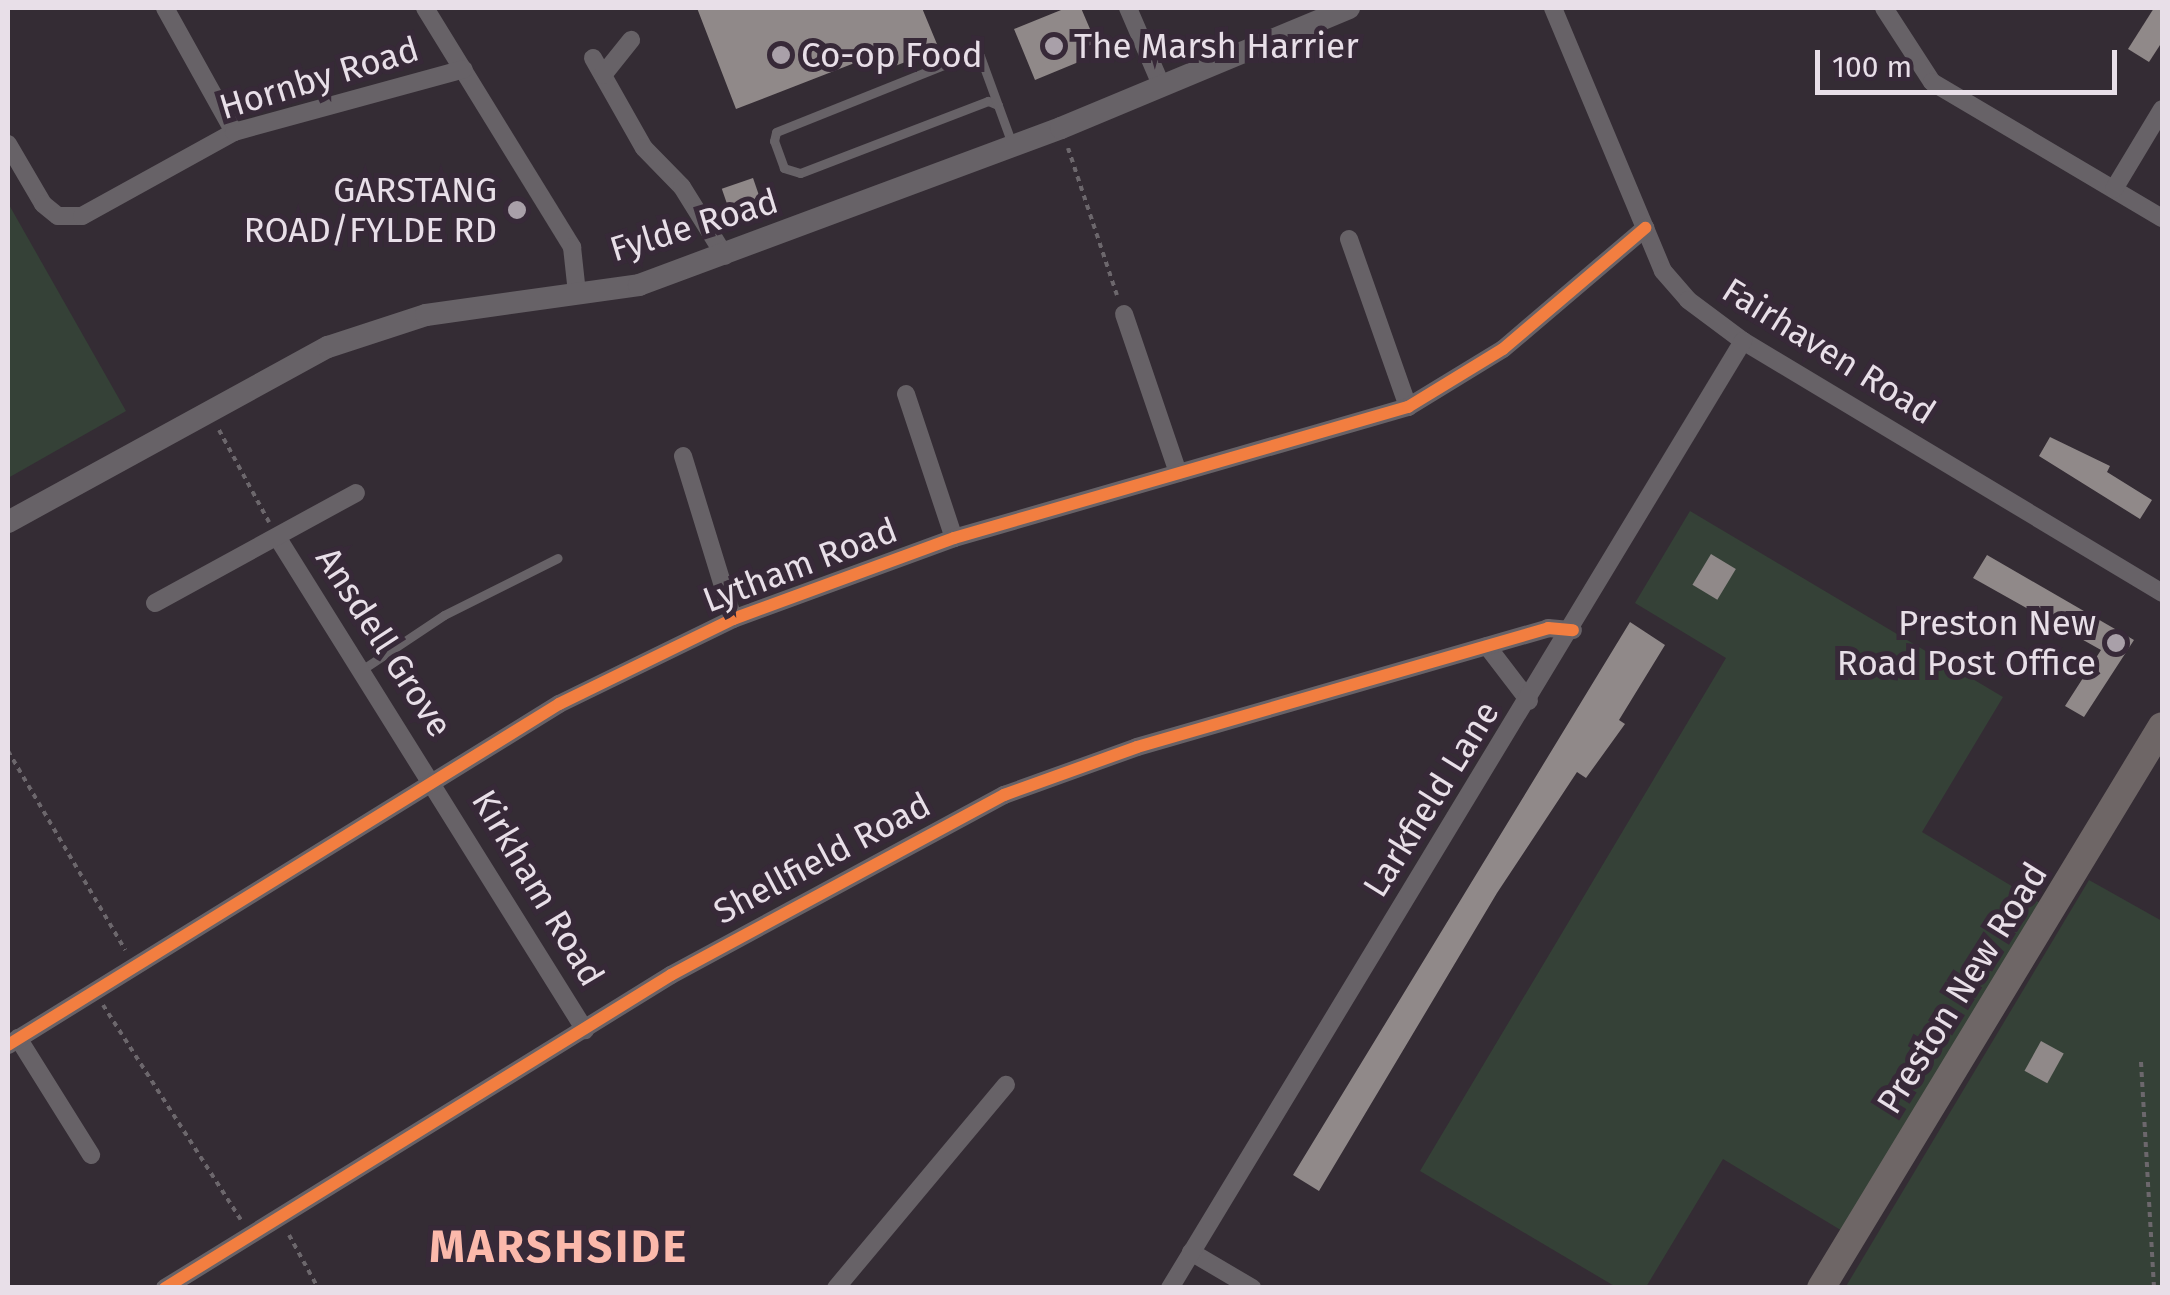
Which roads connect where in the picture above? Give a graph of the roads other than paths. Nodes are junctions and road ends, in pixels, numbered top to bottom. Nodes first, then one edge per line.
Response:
1 (166, 8) edge
2 (426, 8) edge
3 (1128, 8) edge
4 (1350, 8) edge
5 (1553, 8) edge
6 (1884, 8) edge
7 (632, 40) dead end
8 (464, 69) junction
9 (1162, 87) junction
10 (998, 106) junction
11 (2162, 109) edge
12 (234, 132) junction
13 (8, 144) edge
14 (1013, 146) junction
15 (2114, 189) junction
16 (2162, 218) edge
17 (1645, 228) junction
18 (1349, 239) dead end
19 (725, 256) junction
20 (577, 293) junction
21 (1124, 314) road end
22 (1743, 341) junction
23 (906, 394) dead end
24 (1408, 407) junction
25 (683, 456) dead end
26 (1178, 473) junction
27 (356, 493) dead end
28 (8, 522) edge
29 (954, 538) junction
30 (279, 540) junction
31 (558, 558) dead end
32 (2162, 593) edge
33 (155, 603) dead end
34 (732, 619) junction
35 (1573, 630) junction
36 (1488, 646) junction
37 (363, 669) junction
38 (1529, 701) junction
39 (2162, 726) edge
40 (435, 780) junction
41 (584, 1030) junction
42 (12, 1041) edge
43 (1006, 1085) dead end
44 (91, 1156) dead end
45 (1191, 1252) junction
46 (165, 1288) edge
47 (836, 1288) edge
48 (1170, 1288) edge
49 (1252, 1288) edge
50 (1821, 1288) edge

1 - 12 street
2 - 8 street
3 - 9 street
4 - 9 street, Fylde Road
5 - 17 street, Fairhaven Road
6 - 15 street
7 - 19 street
8 - 12 street, Hornby Road
8 - 20 street
9 - 14 street, Fylde Road
10 - 10 lane
10 - 14 lane
11 - 15 street
12 - 13 street, Hornby Road
14 - 19 street, Fylde Road
15 - 16 street
17 - 22 street, Fairhaven Road
17 - 24 street, Lytham Road
18 - 24 street
19 - 20 street, Fylde Road
20 - 28 street, Fylde Road
21 - 26 street
22 - 32 street, Fairhaven Road
22 - 35 street, Larkfield Lane
23 - 29 street, Lytham Road
24 - 26 street, Lytham Road
25 - 34 street, Lytham Road
26 - 29 street, Lytham Road
27 - 30 street, Ansdell Grove
29 - 34 street, Lytham Road
30 - 33 street, Ansdell Grove
30 - 37 street, Ansdell Grove
31 - 37 lane
34 - 40 street, Lytham Road
35 - 36 street, Shellfield Road
35 - 38 street, Larkfield Lane
36 - 38 street
36 - 41 street, Shellfield Road
37 - 40 street, Ansdell Grove
38 - 45 street, Larkfield Lane
39 - 50 highway, Preston New Road
40 - 41 street, Kirkham Road
40 - 42 street, Lytham Road
41 - 46 street, Shellfield Road
42 - 44 street
43 - 47 street
45 - 48 street, Larkfield Lane
45 - 49 street

